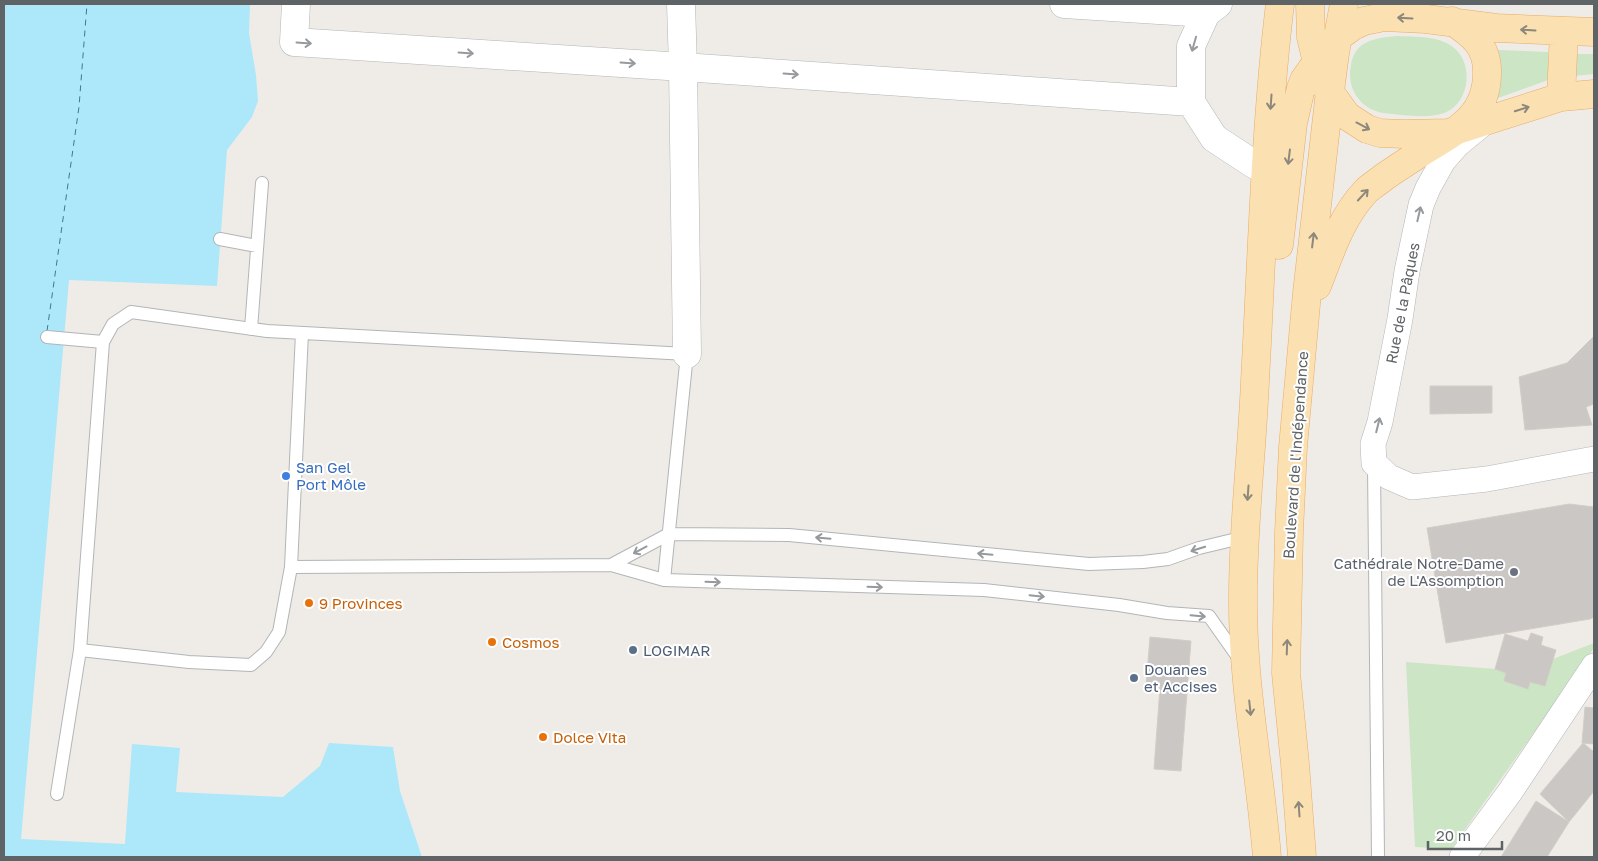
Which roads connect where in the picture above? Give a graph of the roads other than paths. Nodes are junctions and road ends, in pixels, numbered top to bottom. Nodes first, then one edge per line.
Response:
1 (296, 4) edge
2 (681, 4) edge
3 (1064, 4) edge
4 (1280, 4) edge
5 (1310, 4) edge
6 (1344, 4) edge
7 (1426, 4) edge
8 (1212, 8) edge
9 (1454, 22) junction
10 (1564, 32) junction
11 (1594, 32) edge
12 (1330, 51) junction
13 (683, 67) junction
14 (1330, 92) junction
15 (1594, 94) edge
16 (1561, 97) junction
17 (1191, 102) junction
18 (1485, 121) junction
19 (1459, 130) junction
20 (1266, 171) junction
21 (262, 183) dead end
22 (220, 239) dead end
23 (257, 246) junction
24 (1305, 317) junction
25 (251, 329) junction
26 (302, 333) junction
27 (46, 337) dead end
28 (103, 342) junction
29 (687, 354) junction
30 (1252, 450) junction
31 (1594, 459) edge
32 (1374, 462) junction
33 (669, 534) junction
34 (1245, 538) junction
35 (611, 565) junction
36 (291, 567) junction
37 (664, 580) junction
38 (80, 650) junction
39 (1594, 666) edge
40 (1246, 668) junction
41 (57, 794) dead end
42 (1266, 857) edge
43 (1302, 857) edge
44 (1378, 857) edge
45 (1462, 857) edge

1 -> 13 main road
2 - 13 main road
3 - 8 main road
4 -> 20 main road
5 - 12 main road
6 - 12 main road
7 - 9 main road
8 -> 17 main road
10 -> 9 main road
9 -> 12 main road
9 - 19 main road
10 - 11 main road
10 - 16 main road
12 - 14 main road
12 -> 30 main road
13 -> 17 main road
13 - 29 main road
14 -> 19 main road
24 -> 14 main road, Boulevard de l'Indépendance
15 - 16 main road
18 -> 16 main road
17 - 20 main road
18 - 19 main road
32 -> 18 street, Rue de la Pâques
24 -> 19 main road
20 - 30 main road
21 - 23 lane
22 - 23 lane
23 - 25 lane
43 -> 24 main road, Boulevard de l'Indépendance
25 - 26 lane
25 - 28 lane
26 - 29 lane
26 - 36 lane
27 - 28 lane
28 - 38 lane
29 - 33 lane
30 -> 34 main road
31 - 32 street
32 - 44 lane
34 -> 33 lane
33 -> 35 lane
33 - 37 lane
34 - 40 main road
35 - 36 lane
35 - 37 lane
36 - 38 lane
37 -> 40 lane
38 - 41 lane
39 - 45 street
40 -> 42 main road

